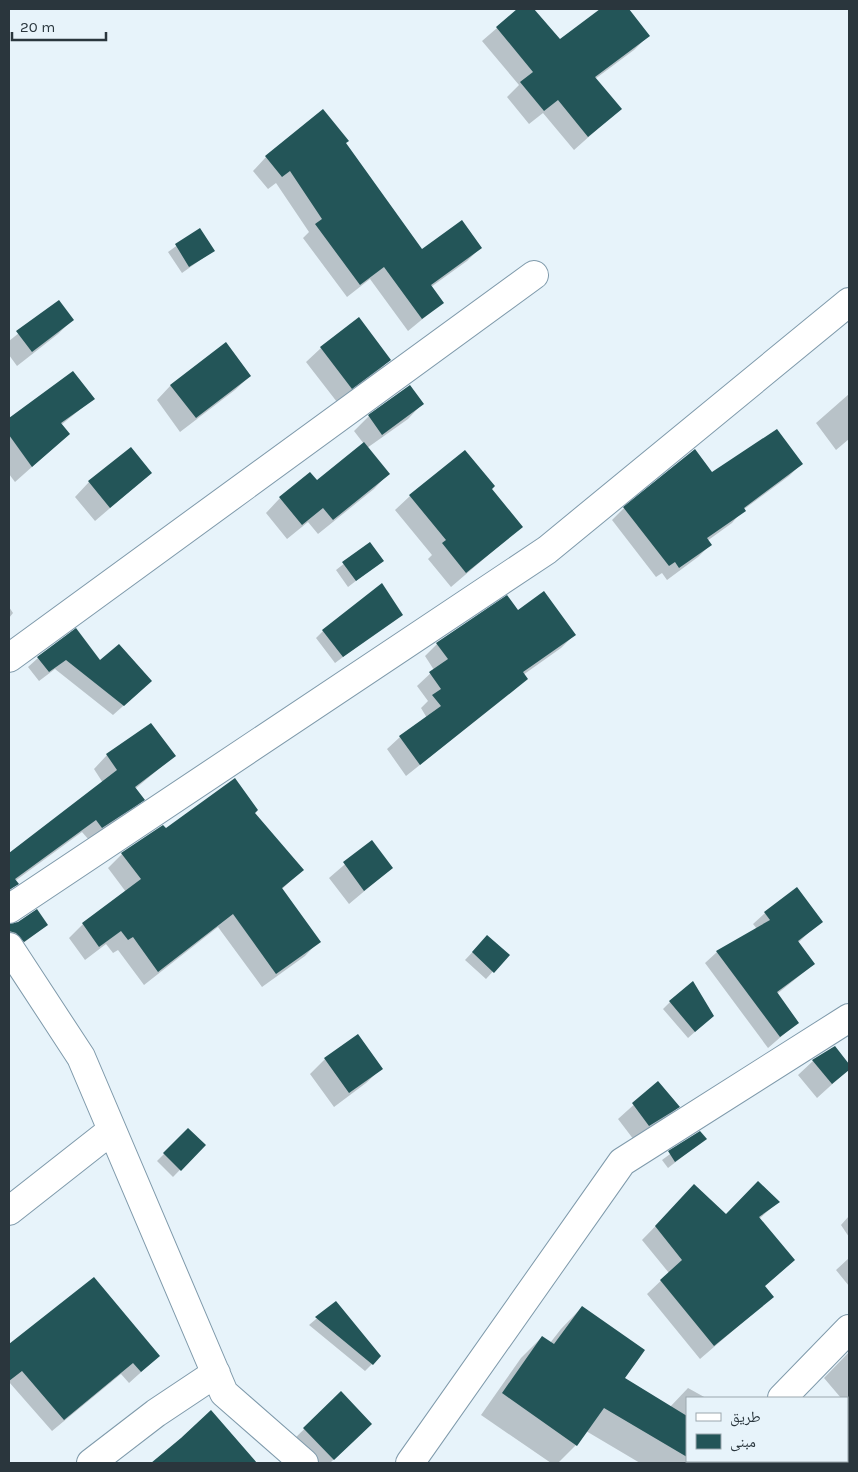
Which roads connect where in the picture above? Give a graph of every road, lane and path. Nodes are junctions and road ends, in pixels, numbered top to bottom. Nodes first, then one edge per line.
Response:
1 (534, 275) dead end
2 (849, 302) edge
3 (9, 658) edge
4 (9, 910) edge
5 (9, 947) edge
6 (849, 1018) edge
7 (112, 1130) junction
8 (9, 1211) edge
9 (849, 1329) edge
10 (216, 1373) junction
11 (783, 1397) edge
12 (91, 1463) edge
13 (304, 1463) edge
14 (410, 1463) edge

1 - 3 street
2 - 4 street
5 - 7 street
6 - 14 street
7 - 8 street
7 - 10 street
9 - 11 street
10 - 12 street
10 - 13 street

